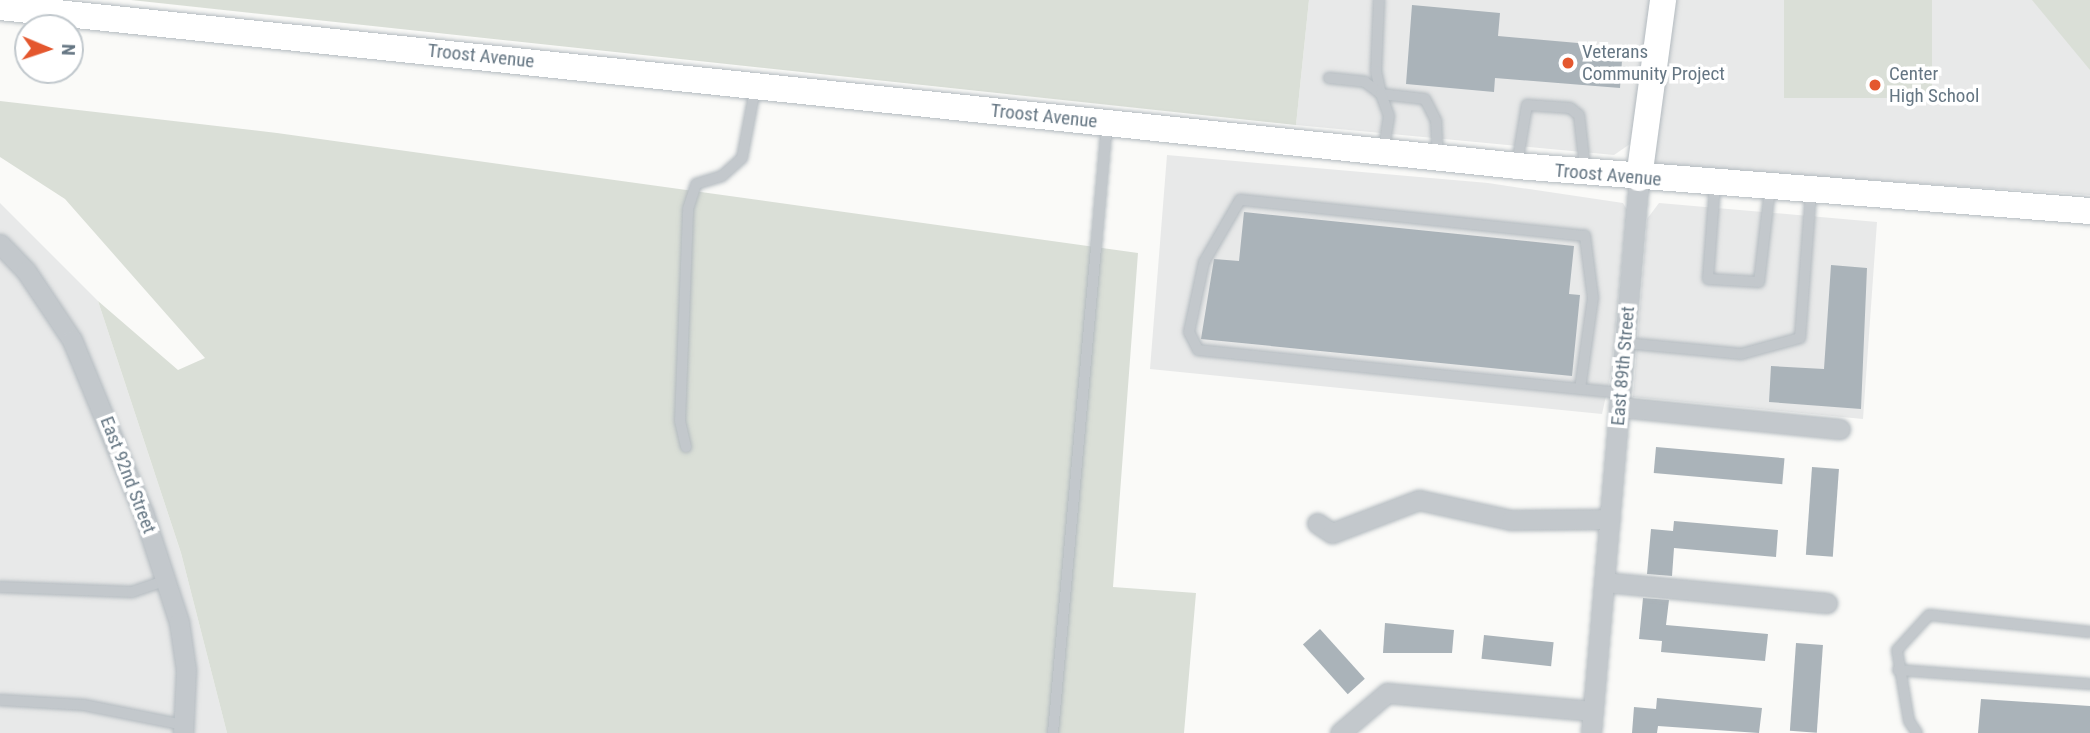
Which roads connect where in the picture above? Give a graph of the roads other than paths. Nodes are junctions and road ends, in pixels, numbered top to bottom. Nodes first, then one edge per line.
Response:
1 (1379, 0) edge
2 (1664, 0) edge
3 (0, 8) edge
4 (1329, 78) dead end
5 (755, 85) junction
6 (1381, 94) junction
7 (1107, 122) junction
8 (1383, 152) junction
9 (1438, 157) junction
10 (1517, 166) junction
11 (1586, 172) junction
12 (1639, 177) junction
13 (1715, 184) junction
14 (1770, 188) junction
15 (1811, 191) junction
16 (2090, 211) edge
17 (0, 244) edge
18 (1625, 343) junction
19 (1580, 389) junction
20 (1620, 400) junction
21 (1840, 429) dead end
22 (686, 447) dead end
23 (1610, 519) junction
24 (1317, 523) dead end
25 (166, 580) junction
26 (1604, 582) junction
27 (0, 587) edge
28 (1826, 603) dead end
29 (2090, 632) edge
30 (1898, 670) junction
31 (2090, 684) edge
32 (0, 701) edge
33 (1593, 711) junction
34 (183, 729) edge
35 (1053, 733) edge
36 (1340, 733) edge
37 (1591, 733) edge
38 (1917, 733) edge

1 - 6 lane
2 - 12 main road, East 89th Street
3 - 5 main road, Troost Avenue
4 - 6 lane
5 - 7 main road, Troost Avenue
5 - 22 lane
6 - 8 lane
6 - 9 lane
7 - 8 main road, Troost Avenue
7 - 35 lane
8 - 9 main road, Troost Avenue
9 - 10 main road, Troost Avenue
10 - 11 main road, Troost Avenue
10 - 11 lane
11 - 12 main road, Troost Avenue
12 - 13 main road, Troost Avenue
12 - 18 street, East 89th Street
13 - 14 main road, Troost Avenue
13 - 14 lane
14 - 15 main road, Troost Avenue
15 - 16 main road, Troost Avenue
15 - 18 lane
17 - 25 street, East 92nd Street
18 - 20 street, East 89th Street
19 - 19 lane
19 - 20 lane
20 - 21 street
20 - 23 street, East 89th Street
23 - 24 street
23 - 26 street, East 89th Street
25 - 27 lane
25 - 34 street, East 92nd Street
26 - 28 street
26 - 33 street, East 89th Street
29 - 30 lane
30 - 31 lane
30 - 38 lane
32 - 34 lane
33 - 36 street
33 - 37 street, East 89th Street

